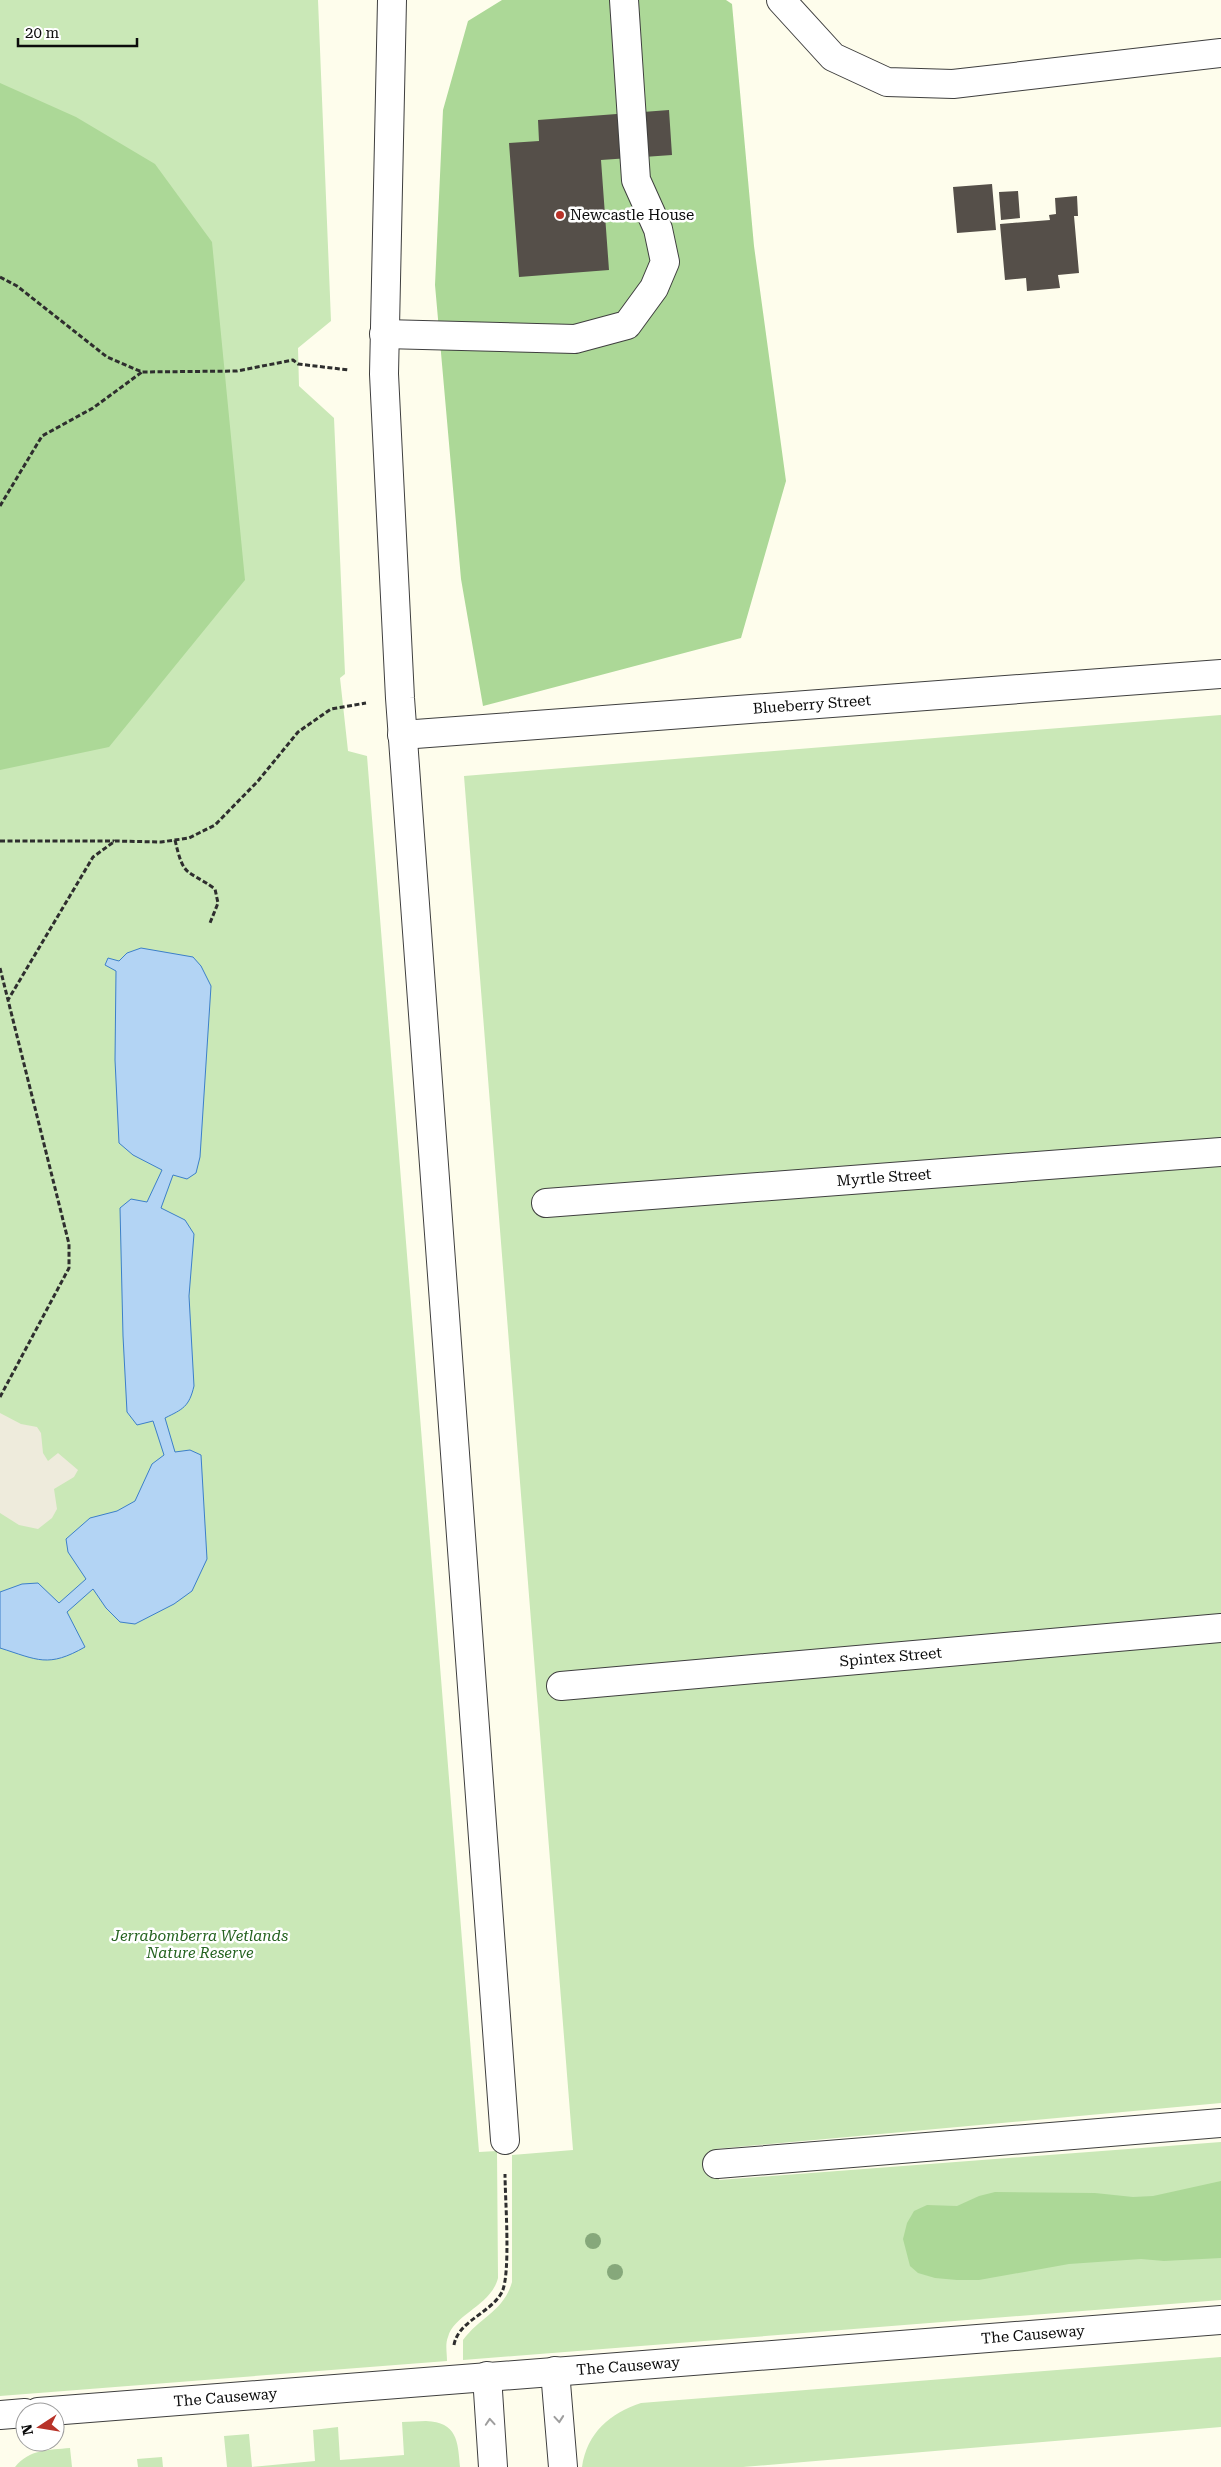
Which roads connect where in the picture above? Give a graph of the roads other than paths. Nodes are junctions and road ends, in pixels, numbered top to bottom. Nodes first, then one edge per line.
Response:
1 (392, 0) edge
2 (624, 0) edge
3 (780, 0) edge
4 (1221, 52) edge
5 (384, 334) junction
6 (1221, 674) edge
7 (402, 735) junction
8 (1221, 1152) edge
9 (546, 1202) dead end
10 (1221, 1628) edge
11 (561, 1686) dead end
12 (1221, 2123) edge
13 (505, 2140) road end
14 (717, 2164) dead end
15 (1221, 2320) edge
16 (555, 2371) junction
17 (487, 2376) junction
18 (65, 2410) edge
19 (15, 2414) edge
20 (0, 2415) edge
21 (493, 2467) edge
22 (563, 2467) edge

1 - 5 street
2 - 5 street
3 - 4 street
5 - 7 street
6 - 7 street, Blueberry Street
7 - 13 street
8 - 9 street, Myrtle Street
10 - 11 street, Spintex Street
12 - 14 street
15 - 16 street, The Causeway
16 - 17 street, The Causeway
16 -> 22 street
17 - 18 street, The Causeway
21 -> 17 street
19 - 20 street

